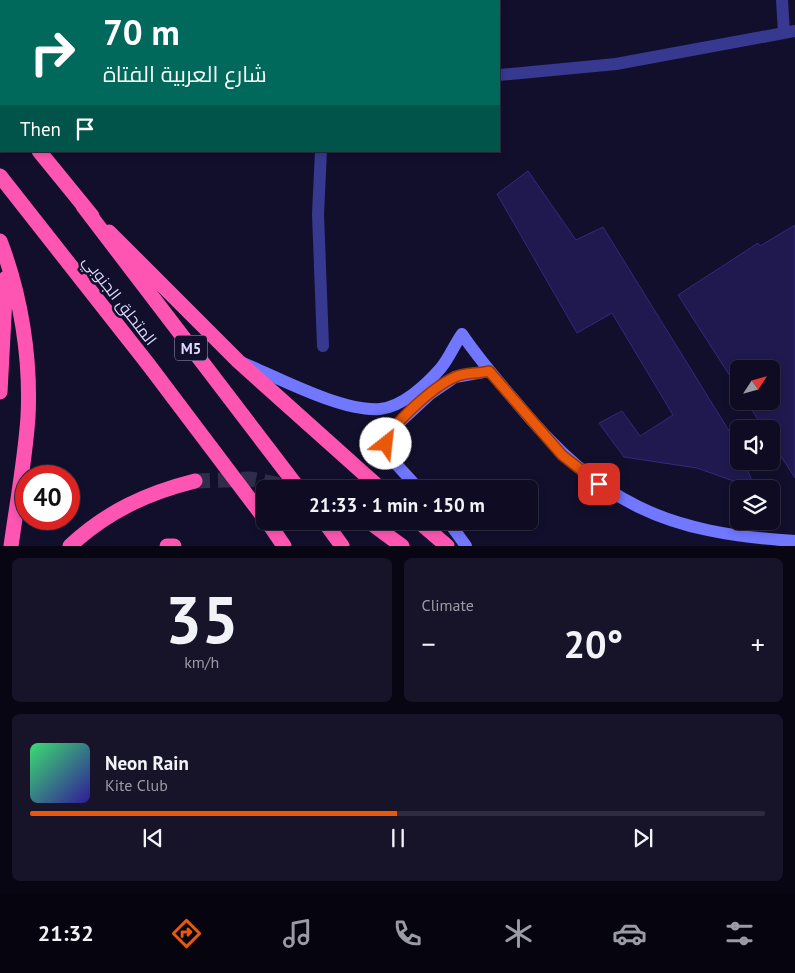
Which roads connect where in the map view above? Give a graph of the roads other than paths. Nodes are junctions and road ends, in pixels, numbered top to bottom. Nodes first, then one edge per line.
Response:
1 (782, 0) edge
2 (790, 31) edge
3 (500, 75) edge
4 (40, 152) edge
5 (321, 152) edge
6 (0, 176) edge
7 (83, 206) junction
8 (0, 241) edge
9 (7, 259) junction
10 (323, 346) dead end
11 (238, 361) junction
12 (489, 371) junction
13 (427, 390) junction
14 (0, 392) edge
15 (292, 480) edge
16 (371, 480) edge
17 (411, 480) edge
18 (195, 481) tunnel mouth
19 (256, 507) edge
20 (273, 530) edge
21 (330, 530) edge
22 (379, 530) edge
23 (428, 530) edge
24 (454, 530) edge
25 (391, 540) edge
26 (795, 541) edge
27 (12, 546) edge
28 (70, 546) edge
29 (167, 546) edge
30 (174, 546) edge
31 (284, 546) edge
32 (342, 546) edge
33 (402, 546) edge
34 (447, 546) edge
35 (466, 546) edge

1 - 2 street
2 - 3 street
4 - 7 highway, المتحلق الجنوبي
5 - 10 street
6 - 19 highway, المتحلق الجنوبي, bridge
7 - 11 highway
7 - 15 highway, المتحلق الجنوبي / M5, bridge
8 - 9 highway
9 - 14 highway
9 - 27 highway
11 - 13 street
11 - 16 highway
12 - 13 street
12 - 13 street
12 - 26 street
13 - 17 street
18 - 28 highway
20 - 31 highway, المتحلق الجنوبي
21 - 32 highway
22 - 25 highway
23 - 34 highway
24 - 35 street
25 - 33 highway
29 - 30 highway

